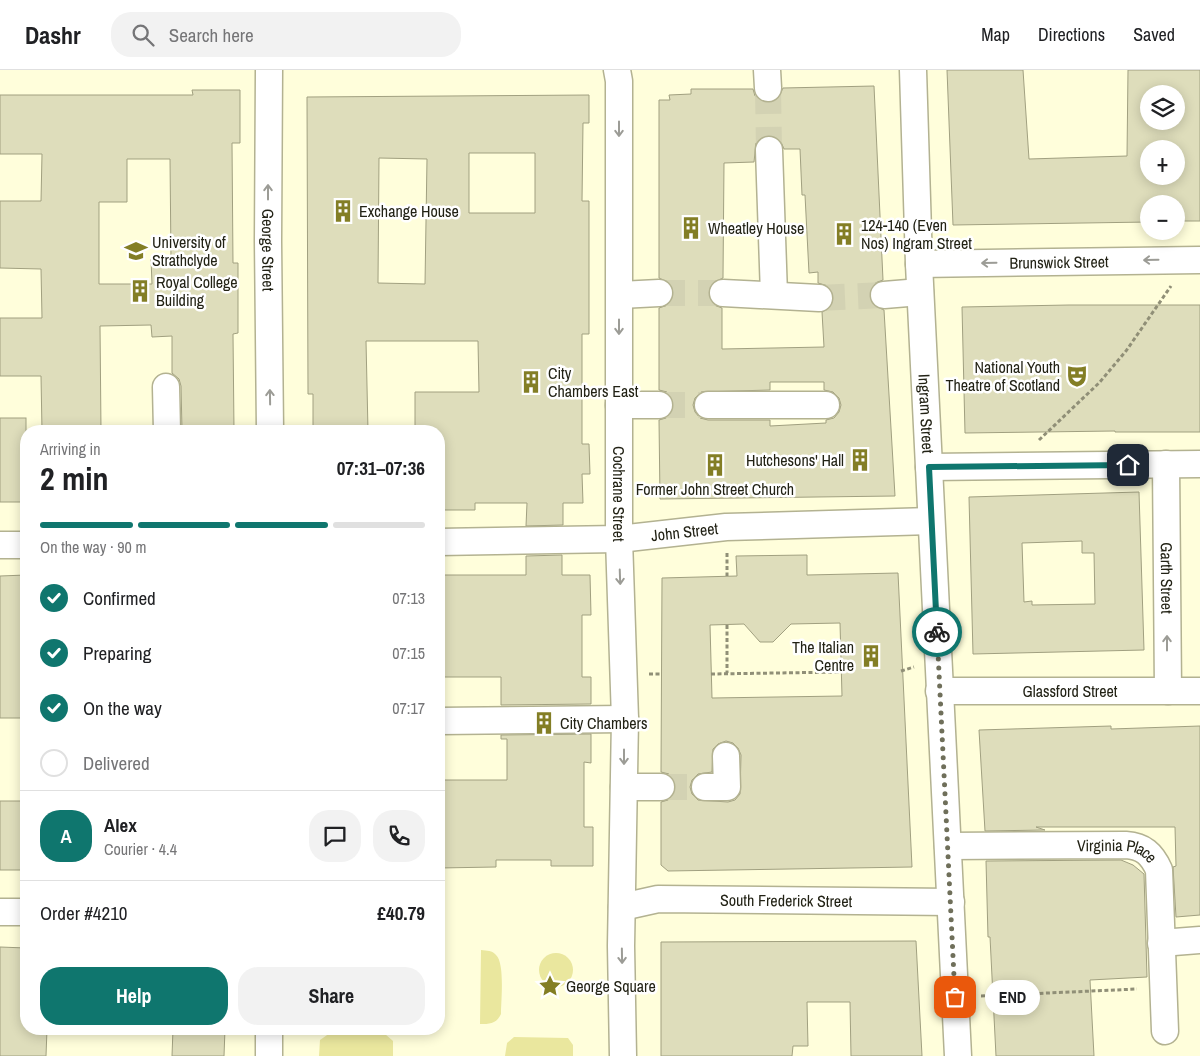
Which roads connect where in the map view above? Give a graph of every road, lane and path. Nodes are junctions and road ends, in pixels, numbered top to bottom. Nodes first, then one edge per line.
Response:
1 (269, 70) edge
2 (912, 70) edge
3 (625, 74) edge
4 (769, 150) tunnel mouth
5 (1196, 260) edge
6 (919, 264) junction
7 (920, 292) junction
8 (659, 293) tunnel mouth
9 (723, 293) tunnel mouth
10 (620, 295) junction
11 (774, 295) junction
12 (884, 295) tunnel mouth
13 (819, 298) tunnel mouth
14 (166, 387) dead end
15 (619, 405) junction
16 (659, 405) tunnel mouth
17 (708, 405) tunnel mouth
18 (826, 405) dead end
19 (166, 425) edge
20 (270, 425) edge
21 (1166, 464) junction
22 (1200, 464) edge
23 (1014, 466) junction
24 (929, 467) junction
25 (931, 520) junction
26 (619, 539) junction
27 (445, 542) edge
28 (0, 545) edge
29 (20, 545) edge
30 (727, 625) dead end
31 (841, 672) dead end
32 (727, 673) junction
33 (711, 674) dead end
34 (940, 691) junction
35 (1168, 691) junction
36 (1200, 691) edge
37 (625, 719) junction
38 (445, 722) edge
39 (726, 756) dead end
40 (624, 787) junction
41 (661, 787) tunnel mouth
42 (705, 787) tunnel mouth
43 (948, 846) junction
44 (950, 902) junction
45 (622, 907) junction
46 (0, 912) edge
47 (20, 912) edge
48 (1200, 940) edge
49 (1161, 943) junction
50 (1162, 988) junction
51 (955, 997) junction
52 (1165, 1031) dead end
53 (270, 1035) edge
54 (269, 1056) edge
55 (623, 1056) edge
56 (958, 1056) edge

20 -> 1 street, George Street
2 - 6 street, Ingram Street
3 -> 10 street, Cochrane Street
4 - 11 street
5 -> 6 street, Brunswick Street
5 - 23 path
6 - 7 street, Ingram Street
7 - 12 street
7 - 24 street, Ingram Street
8 - 10 street
9 - 11 street
10 -> 15 street, Cochrane Street
11 - 13 street
14 - 19 street
15 - 16 street
15 - 26 street, Cochrane Street
17 - 18 street
21 - 22 street
21 - 23 street
35 -> 21 street, Garth Street
23 - 24 street
24 - 25 street, Ingram Street
25 - 26 street, John Street
25 - 34 street, Ingram Street
26 - 27 street, John Street
26 -> 37 street, Cochrane Street
28 - 29 street
30 - 32 path
31 - 32 path
32 - 33 path
34 - 35 street, Glassford Street
34 - 43 street, Ingram Street
35 - 36 street, Glassford Street
37 - 38 street
37 -> 40 street, Cochrane Street
39 - 42 street
40 - 41 street
40 - 45 street, Cochrane Street
43 - 44 street, Ingram Street
43 - 49 street, Virginia Place
44 - 45 street, South Frederick Street
44 - 51 street, Ingram Street
45 -> 55 street
46 - 47 street
48 - 49 street
49 - 50 street, Virginia Place
50 - 51 path
50 - 52 street, Virginia Place
51 - 56 street, Ingram Street
53 - 54 street

